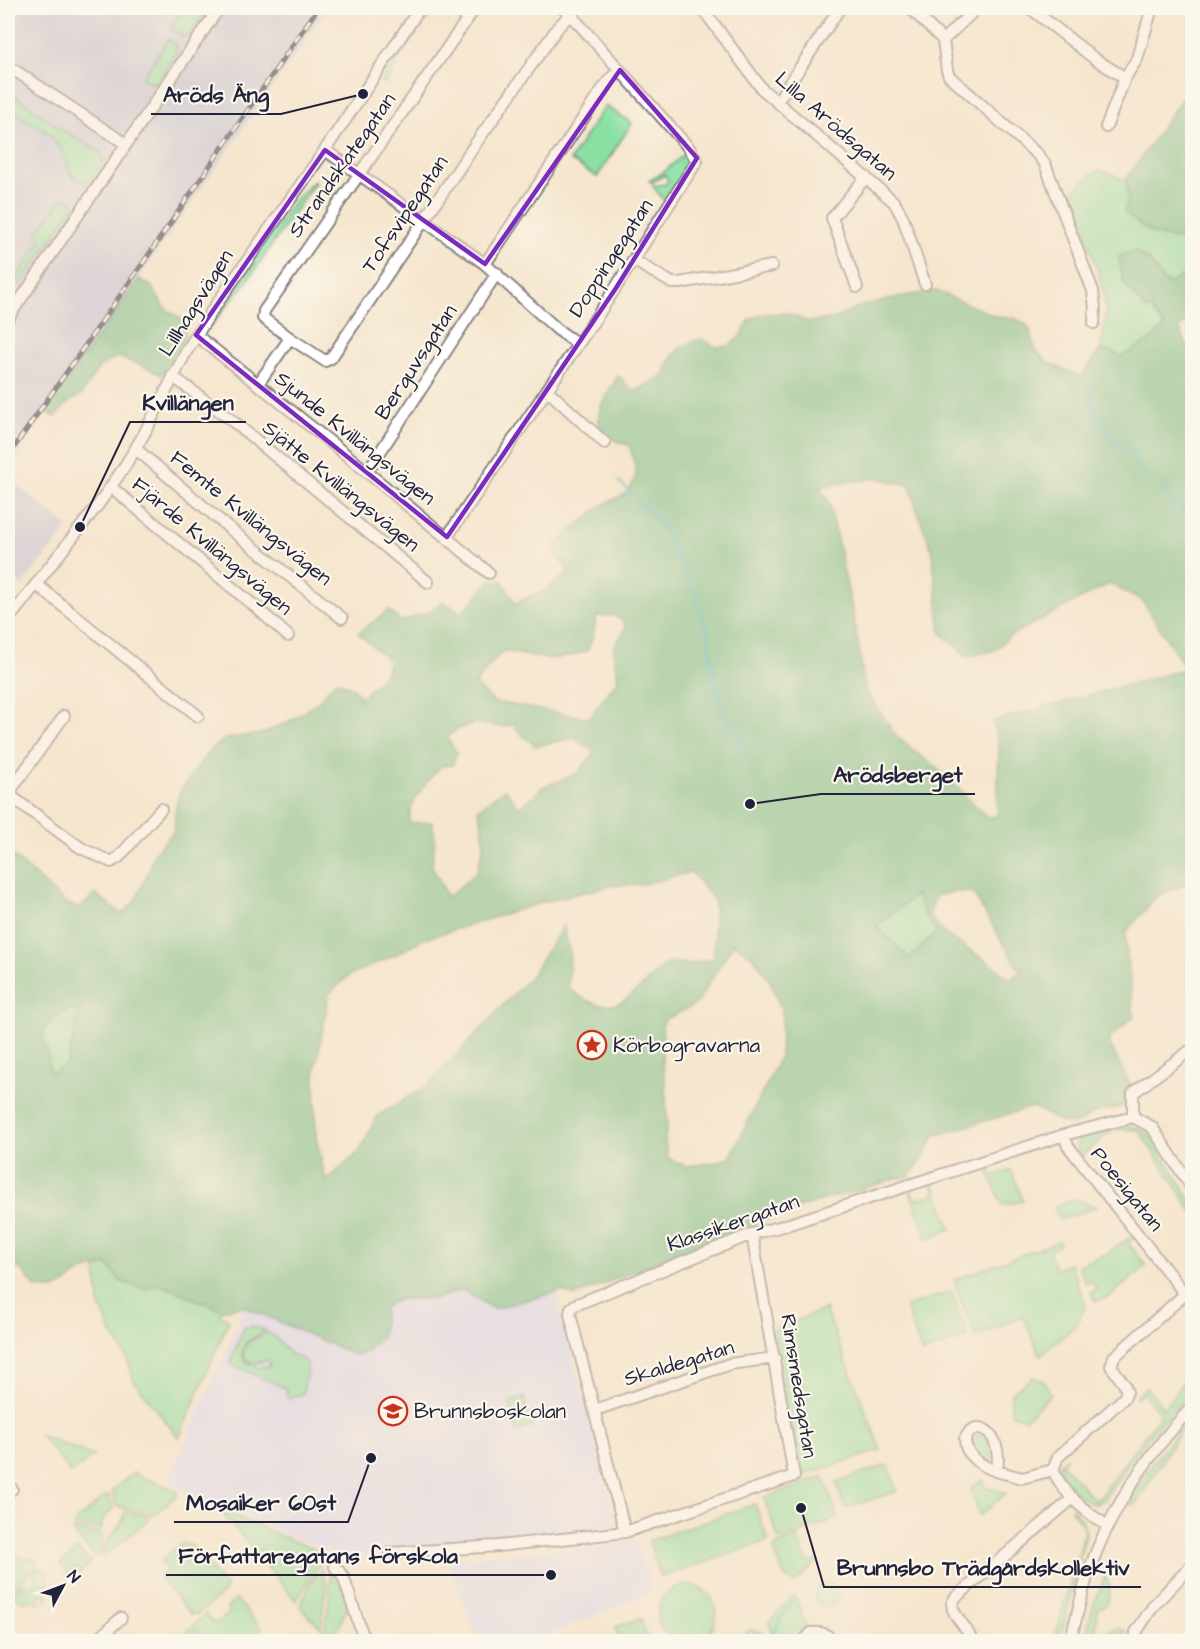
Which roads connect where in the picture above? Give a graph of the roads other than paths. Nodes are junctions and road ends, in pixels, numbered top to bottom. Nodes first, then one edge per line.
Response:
1 (219, 8) edge
2 (420, 8) edge
3 (475, 8) edge
4 (702, 8) edge
5 (840, 8) edge
6 (910, 8) edge
7 (977, 8) edge
8 (1030, 8) edge
9 (1152, 8) edge
10 (569, 10) edge
11 (943, 40) junction
12 (8, 66) edge
13 (620, 70) junction
14 (1125, 78) junction
15 (777, 102) junction
16 (1106, 127) dead end
17 (126, 144) junction
18 (325, 150) junction
19 (358, 176) junction
20 (866, 177) junction
21 (423, 221) junction
22 (633, 260) junction
23 (485, 264) junction
24 (772, 266) dead end
25 (497, 273) junction
26 (925, 284) dead end
27 (857, 287) dead end
28 (8, 318) edge
29 (1094, 323) dead end
30 (196, 335) junction
31 (290, 338) junction
32 (578, 344) junction
33 (172, 376) junction
34 (258, 384) junction
35 (547, 390) junction
36 (605, 443) dead end
37 (136, 449) junction
38 (367, 472) junction
39 (111, 487) junction
40 (447, 537) junction
41 (489, 573) dead end
42 (428, 582) dead end
43 (36, 584) junction
44 (342, 618) dead end
45 (8, 620) edge
46 (288, 636) dead end
47 (64, 716) dead end
48 (198, 716) dead end
49 (8, 794) edge
50 (160, 809) dead end
51 (1192, 1049) edge
52 (1133, 1117) junction
53 (1064, 1135) junction
54 (1192, 1187) edge
55 (752, 1234) junction
56 (1189, 1291) edge
57 (775, 1358) junction
58 (1192, 1407) edge
59 (595, 1410) junction
60 (1053, 1470) junction
61 (996, 1471) dead end
62 (1073, 1498) junction
63 (1108, 1526) junction
64 (625, 1532) junction
65 (390, 1553) dead end
66 (1192, 1565) edge
67 (335, 1567) dead end
68 (121, 1618) dead end
69 (1071, 1639) edge
70 (95, 1641) edge
71 (365, 1641) edge
72 (803, 1641) edge
73 (833, 1641) edge
74 (972, 1641) edge
75 (1137, 1641) edge

1 - 17 street
2 - 18 street, Lillhagsvägen
3 - 19 street, Strandskategatan
4 - 15 street, Lilla Arödsgatan
5 - 15 street
6 - 11 street
7 - 11 street
8 - 14 street
9 - 14 street
10 - 13 street, Doppingegatan
10 - 21 street, Tofsvipegatan
11 - 29 street
12 - 17 street
13 - 22 street, Doppingegatan
13 - 23 street
14 - 16 street
15 - 20 street, Lilla Arödsgatan
17 - 28 street
18 - 19 street
18 - 30 street, Lillhagsvägen
19 - 21 street
19 - 31 street, Strandskategatan
20 - 26 street, Lilla Arödsgatan
20 - 27 street
21 - 23 street
21 - 31 street, Tofsvipegatan
22 - 24 street
22 - 32 street, Doppingegatan
23 - 25 street
25 - 32 street
25 - 38 street, Berguvsgatan
30 - 33 street, Lillhagsvägen
30 - 34 street, Sjunde Kvillängsvägen
31 - 34 street
32 - 35 street, Doppingegatan
33 - 37 street, Lillhagsvägen
33 - 42 street, Sjätte Kvillängsvägen
34 - 38 street, Sjunde Kvillängsvägen
35 - 36 street
35 - 40 street, Doppingegatan
37 - 39 street, Lillhagsvägen
37 - 44 street, Femte Kvillängsvägen
38 - 40 street, Sjunde Kvillängsvägen
39 - 43 street, Lillhagsvägen
39 - 46 street, Fjärde Kvillängsvägen
40 - 41 street, Sjunde Kvillängsvägen
43 - 45 street, Lillhagsvägen
43 - 48 street
47 - 49 street
49 - 50 street
51 - 52 street
52 - 53 street, Klassikergatan
52 - 54 street
53 - 55 street, Klassikergatan
53 - 56 street, Poesigatan
55 - 57 street, Rimsmedsgatan
55 - 59 street, Klassikergatan
56 - 60 street
57 - 59 street, Skaldegatan
57 - 64 street, Rimsmedsgatan
58 - 63 street
59 - 64 street, Klassikergatan
60 - 61 street
60 - 62 street
62 - 63 street
62 - 74 street
63 - 69 street
64 - 65 street
66 - 75 street
67 - 71 street
68 - 70 street
72 - 73 street

